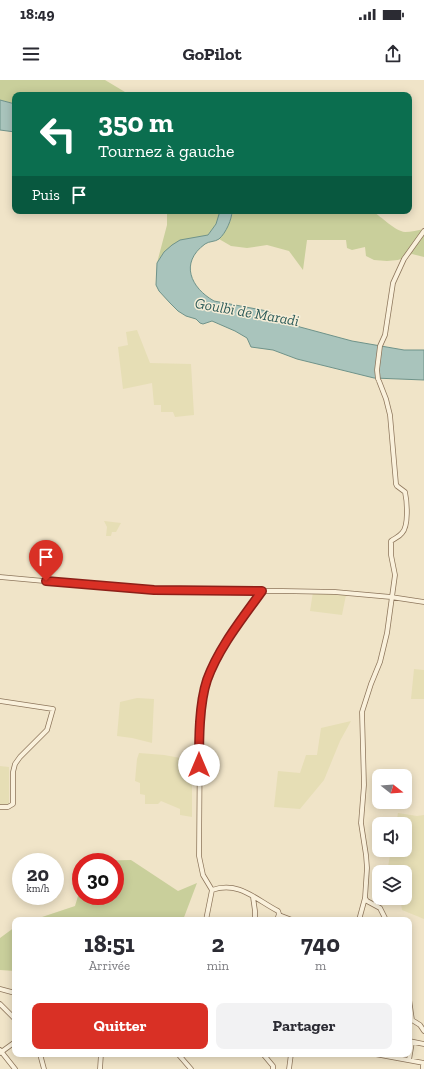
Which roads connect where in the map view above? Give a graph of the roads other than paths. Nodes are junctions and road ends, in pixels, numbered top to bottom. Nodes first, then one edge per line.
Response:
1 (424, 231) edge
2 (0, 577) edge
3 (262, 591) junction
4 (391, 596) junction
5 (424, 602) edge
6 (0, 700) edge
7 (0, 807) edge
8 (212, 890) junction
9 (253, 897) junction
10 (365, 898) junction
11 (207, 917) edge
12 (255, 917) edge
13 (278, 917) edge
14 (360, 917) edge
15 (385, 917) edge
16 (0, 989) edge
17 (12, 992) edge
18 (0, 1004) edge
19 (12, 1016) edge
20 (412, 1020) edge
21 (424, 1031) edge
22 (412, 1041) edge
23 (12, 1044) edge
24 (424, 1044) edge
25 (0, 1052) edge
26 (41, 1057) edge
27 (102, 1057) edge
28 (181, 1057) edge
29 (266, 1057) edge
30 (291, 1057) edge
31 (392, 1057) edge
32 (409, 1057) edge
33 (409, 1060) junction
34 (424, 1063) edge
35 (15, 1069) edge
36 (44, 1069) edge
37 (100, 1069) edge
38 (191, 1069) edge
39 (273, 1069) edge
40 (289, 1069) edge
41 (423, 1069) edge

1 - 4 street
2 - 3 street
3 - 4 street
3 - 8 street
4 - 5 street
4 - 10 street
6 - 7 street
8 - 9 street
8 - 11 street
9 - 12 street
9 - 13 street
10 - 14 street
10 - 15 street
16 - 17 street
18 - 19 street
20 - 21 street
22 - 24 street
23 - 25 street
25 - 35 street
26 - 36 street
27 - 37 street
28 - 38 street
29 - 39 street
30 - 40 street
31 - 33 street
32 - 33 street
33 - 34 street
34 - 41 street

